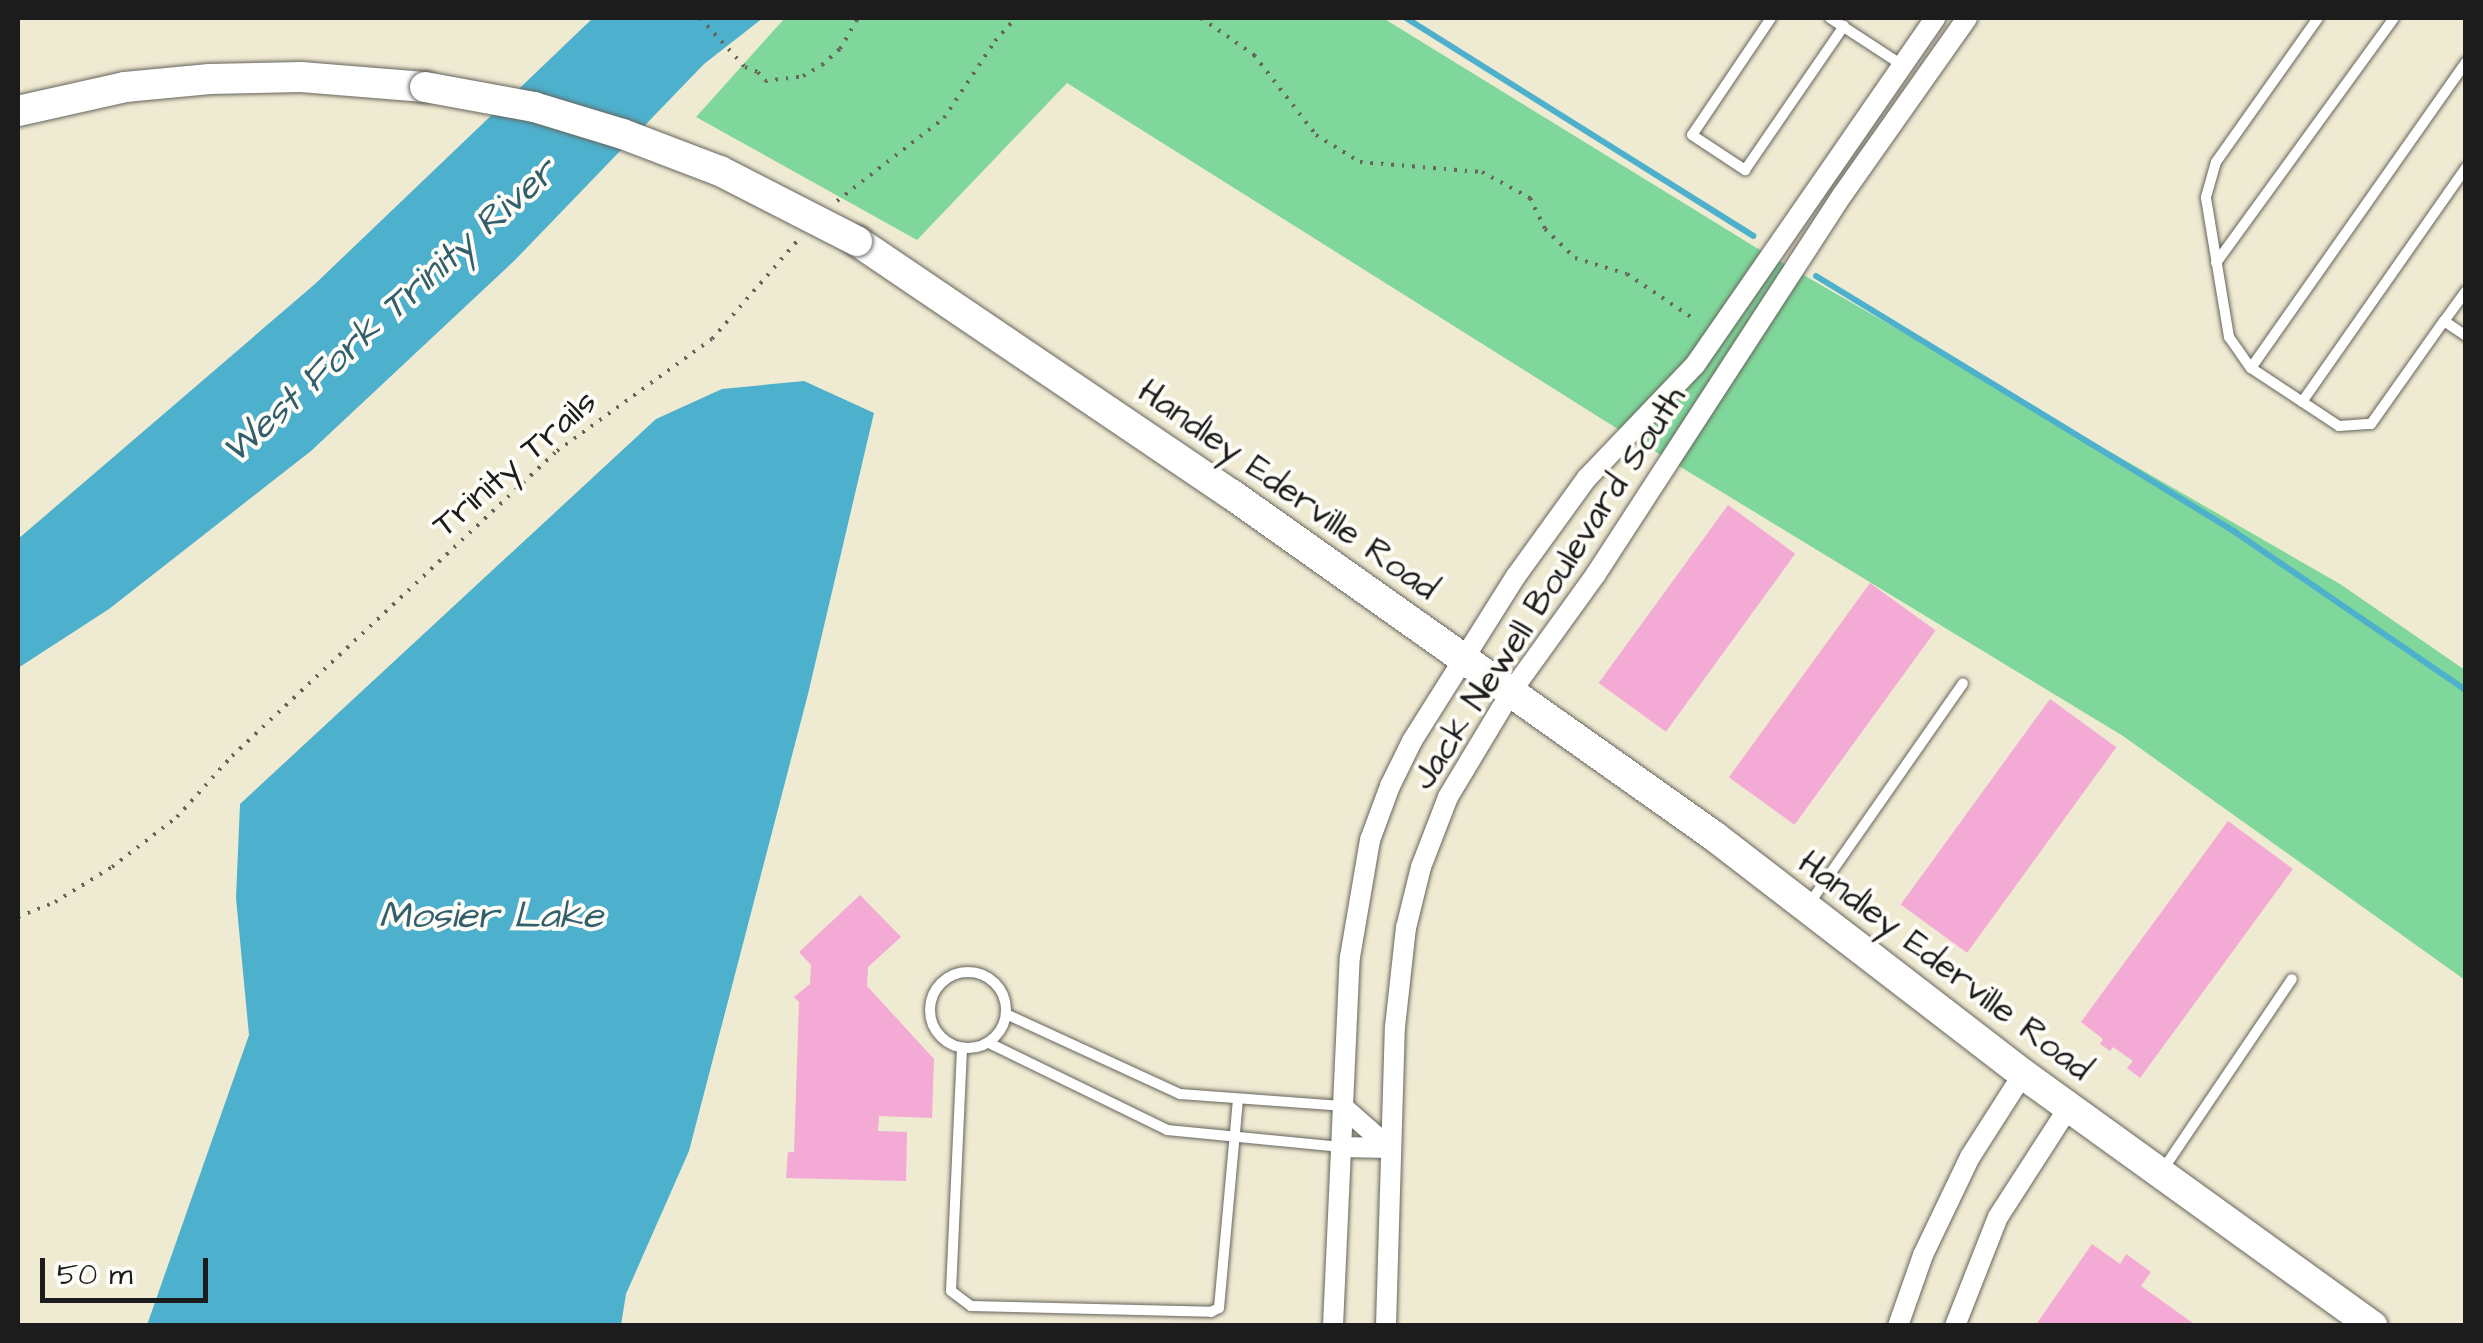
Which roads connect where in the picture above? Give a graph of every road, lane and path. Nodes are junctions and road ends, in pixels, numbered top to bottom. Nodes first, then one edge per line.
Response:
1 (700, 18) edge
2 (858, 18) edge
3 (1016, 18) edge
4 (1201, 18) edge
5 (1772, 18) edge
6 (1830, 18) edge
7 (1935, 18) edge
8 (1967, 18) edge
9 (2318, 18) edge
10 (2394, 18) edge
11 (1844, 26) junction
12 (2466, 62) edge
13 (1902, 65) junction
14 (1924, 79) junction
15 (18, 111) edge
16 (2466, 168) edge
17 (830, 208) dead end
18 (806, 233) dead end
19 (2216, 263) junction
20 (2466, 291) edge
21 (2444, 321) junction
22 (1716, 334) junction
23 (2466, 336) edge
24 (2251, 368) junction
25 (2302, 402) junction
26 (1462, 658) junction
27 (1962, 683) dead end
28 (1512, 692) junction
29 (1806, 907) junction
30 (18, 917) edge
31 (2292, 979) dead end
32 (1006, 1014) junction
33 (989, 1043) junction
34 (962, 1049) junction
35 (2023, 1074) junction
36 (1238, 1100) junction
37 (1342, 1106) junction
38 (2069, 1107) junction
39 (1234, 1137) junction
40 (1340, 1147) junction
41 (1390, 1148) junction
42 (2160, 1173) junction
43 (2355, 1317) edge
44 (1333, 1326) edge
45 (1386, 1326) edge
46 (1898, 1326) edge
47 (1954, 1326) edge

1 - 2 path
3 - 17 path
4 - 22 path
5 - 11 lane
6 - 11 lane
7 - 13 street, Jack Newell Boulevard South
8 - 14 street, Jack Newell Boulevard South
9 - 19 lane
10 - 19 lane
11 - 13 lane
12 - 24 lane
13 - 14 street
13 - 22 street, Jack Newell Boulevard South
14 - 28 street, Jack Newell Boulevard South
15 - 26 main road, Handley Ederville Road, bridge
16 - 25 lane
18 - 30 path, Trinity Trails
19 - 24 lane
20 - 21 lane
21 - 23 lane
21 - 25 lane
22 - 26 street, Jack Newell Boulevard South
24 - 25 lane
26 - 28 main road, Handley Ederville Road
26 - 37 street, Jack Newell Boulevard South
27 - 29 lane
28 - 29 main road, Handley Ederville Road
28 - 41 street, Jack Newell Boulevard South
29 - 35 main road, Handley Ederville Road
31 - 42 lane
32 - 33 lane
32 - 34 lane
32 - 36 lane
33 - 34 lane
33 - 39 lane
34 - 39 lane
35 - 38 main road, Handley Ederville Road
35 - 46 street
36 - 37 lane
36 - 39 lane
37 - 40 street, Jack Newell Boulevard South
37 - 41 street
38 - 42 main road, Handley Ederville Road
38 - 47 street
39 - 40 lane
40 - 41 street
40 - 44 street, Jack Newell Boulevard South
41 - 45 street, Jack Newell Boulevard South
42 - 43 main road, Handley Ederville Road

